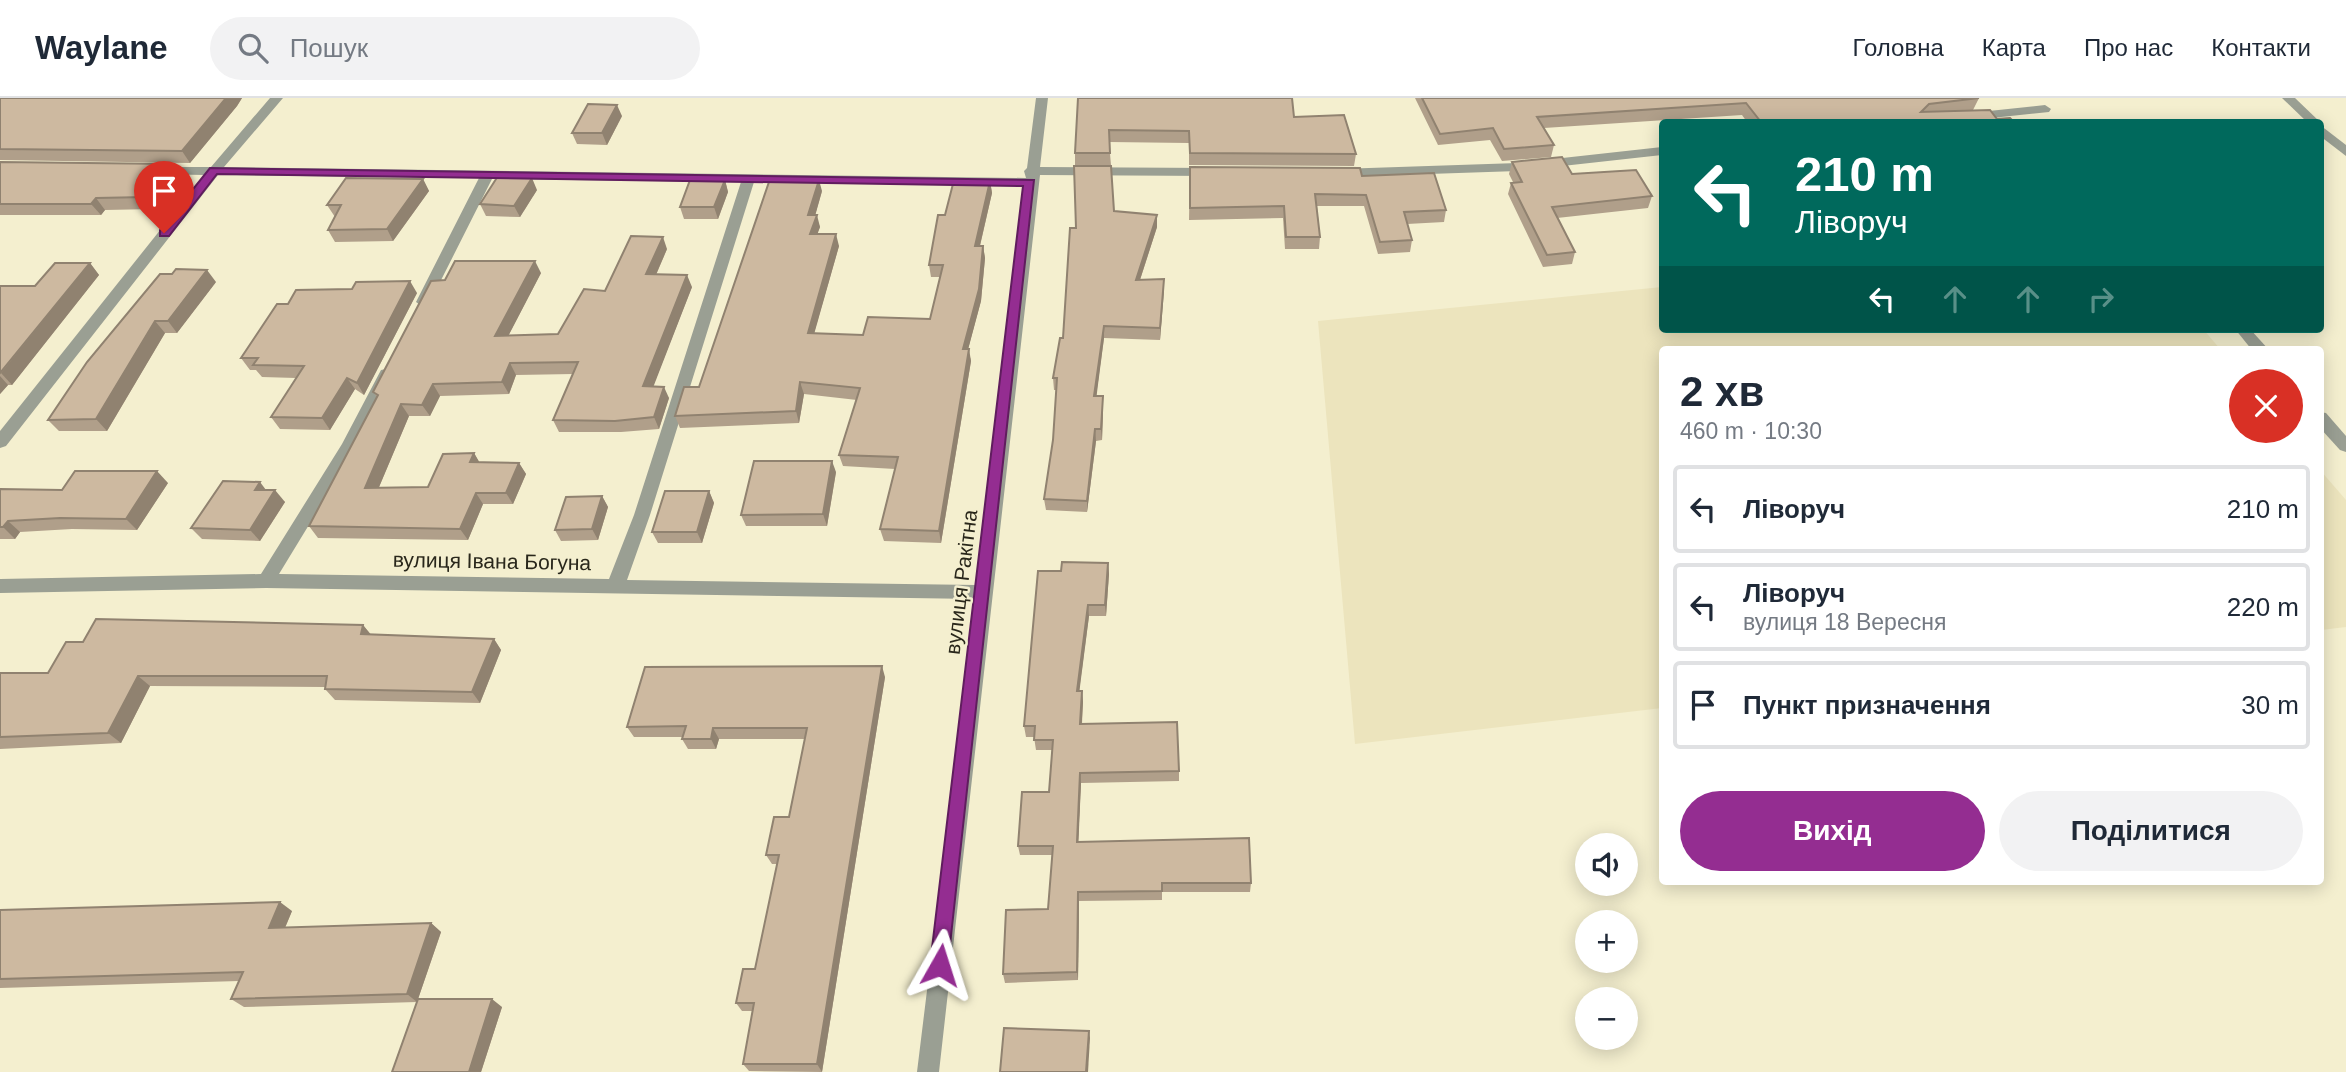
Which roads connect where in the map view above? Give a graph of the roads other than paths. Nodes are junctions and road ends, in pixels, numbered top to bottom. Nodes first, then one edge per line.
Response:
1 (277, 98) edge
2 (1042, 98) edge
3 (2036, 98) edge
4 (2288, 98) edge
5 (2045, 109) junction
6 (1951, 119) edge
7 (2055, 119) edge
8 (2311, 119) edge
9 (2324, 132) edge
10 (1659, 151) edge
11 (2346, 152) edge
12 (134, 169) edge
13 (214, 170) junction
14 (1225, 172) edge
15 (1321, 173) edge
16 (488, 174) junction
17 (1030, 177) junction
18 (749, 178) junction
19 (412, 323) edge
20 (2246, 333) edge
21 (2257, 346) edge
22 (393, 359) edge
23 (2324, 421) edge
24 (0, 442) edge
25 (2346, 446) edge
26 (266, 581) junction
27 (616, 585) junction
28 (0, 586) edge
29 (983, 592) junction
30 (928, 1072) edge

1 - 13 street
2 - 17 street, вулиця Ракітна
3 - 5 street
4 - 8 street
5 - 6 street
5 - 7 street
9 - 11 street
10 - 15 street
12 - 13 street
13 - 16 street
13 - 24 street
14 - 17 street
16 - 18 street
16 - 19 street
17 - 18 street
17 - 29 street, вулиця Ракітна
18 - 27 street
20 - 21 street
22 - 26 street
23 - 25 street
26 - 27 street, вулиця Івана Богуна
26 - 28 street, вулиця Івана Богуна
27 - 29 street, вулиця Івана Богуна
29 - 30 street, вулиця Ракітна

